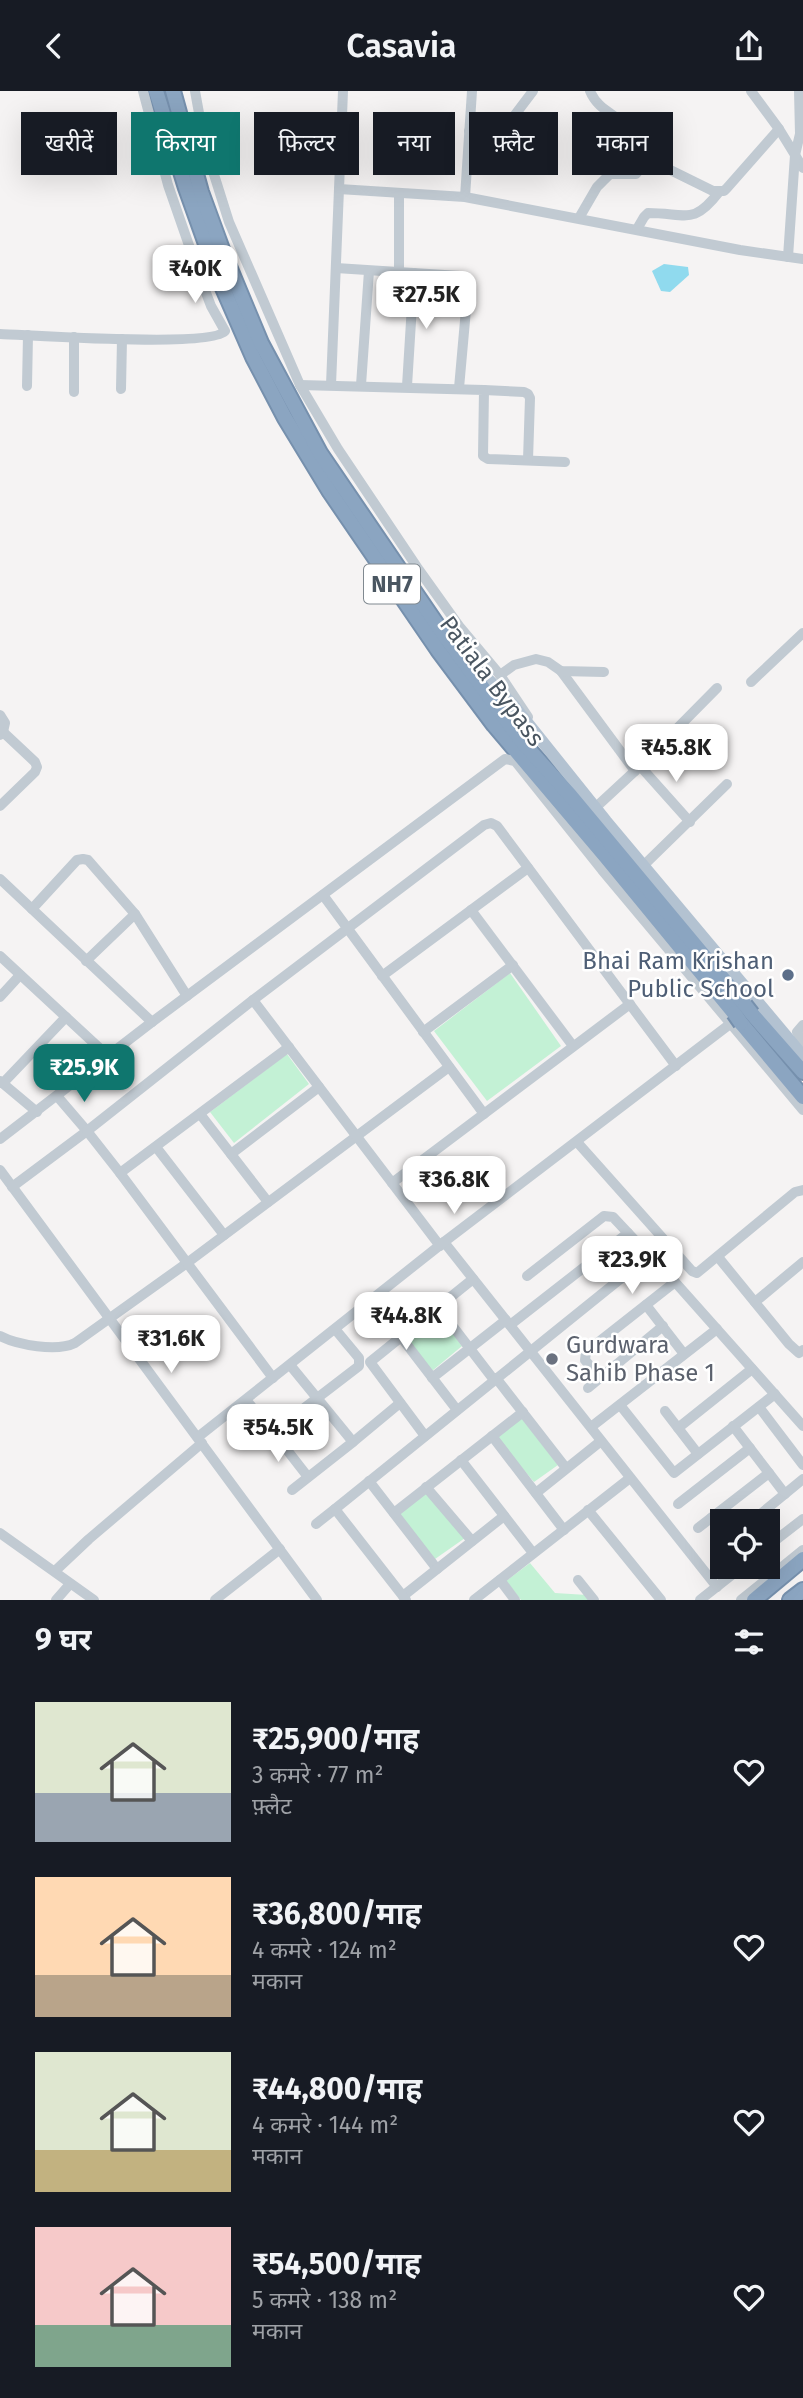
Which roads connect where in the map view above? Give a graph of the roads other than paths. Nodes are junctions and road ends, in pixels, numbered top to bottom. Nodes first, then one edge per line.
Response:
1 (143, 91) edge
2 (156, 91) edge
3 (173, 91) edge
4 (195, 91) edge
5 (344, 91) edge
6 (472, 91) edge
7 (533, 91) edge
8 (590, 91) edge
9 (751, 91) edge
10 (799, 91) edge
11 (470, 112) edge
12 (517, 112) edge
13 (606, 112) edge
14 (779, 129) junction
15 (469, 131) edge
16 (795, 155) junction
17 (803, 168) edge
18 (673, 171) edge
19 (609, 175) edge
20 (338, 189) junction
21 (719, 192) junction
22 (399, 193) junction
23 (465, 197) junction
24 (579, 218) junction
25 (637, 229) junction
26 (788, 257) junction
27 (803, 259) edge
28 (336, 268) junction
29 (369, 271) junction
30 (399, 272) junction
31 (414, 274) junction
32 (0, 334) edge
33 (28, 335) junction
34 (74, 337) junction
35 (121, 339) junction
36 (300, 385) junction
37 (331, 385) junction
38 (361, 385) junction
39 (27, 386) dead end
40 (407, 386) junction
41 (459, 388) junction
42 (121, 389) dead end
43 (484, 390) junction
44 (74, 392) dead end
45 (528, 460) junction
46 (565, 462) dead end
47 (803, 633) edge
48 (444, 635) junction
49 (561, 671) junction
50 (604, 672) dead end
51 (500, 674) junction
52 (751, 682) dead end
53 (717, 688) dead end
54 (0, 715) edge
55 (530, 727) junction
56 (1, 734) edge
57 (638, 769) junction
58 (727, 784) dead end
59 (0, 806) edge
60 (595, 808) junction
61 (690, 822) junction
62 (643, 866) junction
63 (528, 868) junction
64 (0, 879) edge
65 (323, 895) junction
66 (32, 909) junction
67 (471, 910) junction
68 (135, 914) junction
69 (347, 930) junction
70 (0, 956) edge
71 (86, 961) junction
72 (513, 965) junction
73 (20, 975) junction
74 (382, 976) junction
75 (187, 996) junction
76 (0, 997) edge
77 (253, 1000) junction
78 (629, 1003) junction
79 (743, 1014) junction
80 (66, 1017) junction
81 (152, 1022) junction
82 (803, 1025) edge
83 (423, 1032) junction
84 (803, 1042) edge
85 (573, 1046) junction
86 (289, 1047) junction
87 (108, 1056) junction
88 (803, 1056) edge
89 (676, 1066) junction
90 (449, 1067) junction
91 (803, 1072) edge
92 (1, 1082) edge
93 (319, 1087) junction
94 (57, 1096) junction
95 (803, 1097) edge
96 (803, 1110) edge
97 (37, 1112) junction
98 (200, 1114) junction
99 (484, 1114) junction
100 (87, 1131) junction
101 (356, 1136) junction
102 (0, 1139) edge
103 (577, 1142) junction
104 (156, 1147) junction
105 (231, 1154) junction
106 (0, 1170) edge
107 (120, 1173) junction
108 (392, 1183) junction
109 (12, 1187) junction
110 (803, 1190) edge
111 (268, 1202) junction
112 (628, 1233) junction
113 (224, 1235) junction
114 (442, 1244) junction
115 (650, 1255) junction
116 (718, 1257) junction
117 (803, 1262) edge
118 (187, 1263) junction
119 (527, 1276) dead end
120 (473, 1279) junction
121 (674, 1282) junction
122 (755, 1302) junction
123 (646, 1305) junction
124 (438, 1307) junction
125 (111, 1318) junction
126 (508, 1322) junction
127 (663, 1326) junction
128 (335, 1329) junction
129 (716, 1329) junction
130 (0, 1336) edge
131 (401, 1337) junction
132 (470, 1348) junction
133 (531, 1350) junction
134 (684, 1354) junction
135 (802, 1354) edge
136 (290, 1365) junction
137 (752, 1369) junction
138 (273, 1378) junction
139 (432, 1378) junction
140 (600, 1378) junction
141 (495, 1379) junction
142 (588, 1388) dead end
143 (775, 1394) junction
144 (316, 1397) junction
145 (246, 1400) junction
146 (400, 1403) junction
147 (620, 1405) junction
148 (759, 1407) junction
149 (457, 1410) junction
150 (665, 1411) dead end
151 (523, 1412) junction
152 (733, 1426) junction
153 (803, 1426) edge
154 (591, 1427) junction
155 (678, 1428) junction
156 (273, 1432) junction
157 (425, 1436) junction
158 (492, 1436) junction
159 (200, 1440) junction
160 (601, 1441) junction
161 (353, 1442) junction
162 (750, 1448) junction
163 (698, 1454) junction
164 (461, 1460) junction
165 (803, 1465) edge
166 (566, 1468) junction
167 (769, 1473) junction
168 (308, 1477) junction
169 (630, 1478) junction
170 (803, 1479) edge
171 (369, 1481) junction
172 (426, 1487) junction
173 (292, 1490) dead end
174 (536, 1493) junction
175 (785, 1494) junction
176 (678, 1504) dead end
177 (335, 1509) junction
178 (723, 1509) edge
179 (767, 1509) edge
180 (588, 1510) junction
181 (394, 1513) junction
182 (504, 1516) junction
183 (710, 1519) edge
184 (803, 1519) edge
185 (316, 1524) dead end
186 (698, 1528) dead end
187 (564, 1529) junction
188 (0, 1533) edge
189 (780, 1537) edge
190 (472, 1541) junction
191 (279, 1549) junction
192 (803, 1550) edge
193 (533, 1553) junction
194 (803, 1559) edge
195 (437, 1569) junction
196 (55, 1571) junction
197 (727, 1579) edge
198 (499, 1580) junction
199 (578, 1580) dead end
200 (70, 1584) junction
201 (717, 1587) junction
202 (803, 1590) edge
203 (405, 1598) edge
204 (56, 1600) edge
205 (94, 1600) edge
206 (215, 1600) edge
207 (317, 1600) edge
208 (474, 1600) edge
209 (515, 1600) edge
210 (594, 1600) edge
211 (661, 1600) edge
212 (700, 1600) edge
213 (741, 1600) edge
214 (754, 1600) edge
215 (790, 1600) edge

1 - 35 street
2 - 79 highway, Patiala Bypass / NH7
3 - 48 highway, Patiala Bypass / NH7
4 - 36 street
5 - 20 street
6 - 11 street
7 - 12 street
8 - 13 street
9 - 14 street
10 - 16 street
14 - 16 street
14 - 21 street
15 - 23 street
16 - 17 street
16 - 26 street
18 - 21 street
19 - 24 street
20 - 22 street
20 - 28 street
21 - 25 street
22 - 23 street
22 - 30 street
23 - 24 street
24 - 25 street
25 - 26 street
26 - 27 street
28 - 29 street
28 - 37 street
29 - 30 street
29 - 38 street
30 - 31 street
31 - 40 street
31 - 41 street
32 - 33 street
33 - 34 street
33 - 39 street
34 - 35 street
34 - 44 street
35 - 42 street
36 - 37 street
36 - 51 street
37 - 38 street
38 - 40 street
40 - 41 street
41 - 43 street
43 - 45 street
43 - 45 street
45 - 46 street
47 - 52 street
48 - 55 main road
48 - 79 highway, NH7
49 - 50 street
49 - 51 street
49 - 57 street
51 - 55 street
53 - 57 street
54 - 56 street
55 - 60 main road
56 - 59 street
57 - 60 street
57 - 61 street
58 - 61 street
60 - 62 main road
61 - 62 street
62 - 79 main road
63 - 67 street
63 - 69 street
63 - 78 street
64 - 66 street
65 - 69 street
65 - 75 street
65 - 79 street
66 - 68 street
66 - 71 street
67 - 72 street
67 - 74 street
68 - 71 street
68 - 75 street
69 - 74 street
69 - 77 street
70 - 73 street
71 - 81 street
72 - 83 street
72 - 85 street
73 - 76 street
73 - 80 street
74 - 83 street
75 - 81 street
77 - 86 street
77 - 100 street
78 - 85 street
78 - 89 street
79 - 88 main road
79 - 89 street
79 - 91 highway, NH7
79 - 95 highway, Patiala Bypass / NH7
79 - 96 street
80 - 87 street
80 - 92 street
81 - 87 street
82 - 84 street
83 - 90 street
85 - 99 street
86 - 93 street
86 - 98 street
87 - 94 street
89 - 103 street
90 - 99 street
90 - 101 street
92 - 97 street
93 - 101 street
93 - 105 street
94 - 97 street
94 - 100 street
97 - 102 street
98 - 104 street
98 - 105 street
99 - 108 street
100 - 107 street
100 - 109 street
101 - 108 street
101 - 111 street
103 - 114 street
103 - 116 street
104 - 107 street
104 - 113 street
105 - 111 street
106 - 109 street
107 - 118 street
108 - 114 street
109 - 125 street
110 - 116 street
111 - 113 street
112 - 115 street
112 - 119 street
112 - 126 street
113 - 118 street
114 - 120 street
114 - 128 street
115 - 121 street
115 - 133 street
116 - 122 street
117 - 122 street
118 - 125 street
118 - 138 street
120 - 124 street
120 - 126 street
121 - 123 street
121 - 129 street
122 - 135 street
123 - 127 street
123 - 140 street
124 - 131 street
124 - 132 street
125 - 130 street
125 - 159 street
126 - 132 street
126 - 133 street
127 - 134 street
127 - 140 street
128 - 136 street
128 - 144 street
129 - 134 street
129 - 137 street
131 - 139 street
131 - 146 street
132 - 139 street
132 - 141 street
133 - 141 street
133 - 154 street
134 - 147 street
136 - 138 street
136 - 144 street
137 - 143 street
137 - 155 street
138 - 145 street
139 - 149 street
140 - 142 street
141 - 149 street
141 - 151 street
143 - 148 street
143 - 153 street
144 - 156 street
144 - 161 street
145 - 156 street
145 - 159 street
146 - 157 street
146 - 161 street
147 - 154 street
147 - 163 street
148 - 152 street
148 - 165 street
149 - 157 street
150 - 155 street
151 - 158 street
151 - 166 street
152 - 162 street
152 - 163 street
154 - 160 street
155 - 163 street
156 - 168 street
157 - 171 street
158 - 164 street
158 - 174 street
159 - 191 street
159 - 196 street
160 - 166 street
160 - 169 street
161 - 168 street
162 - 167 street
162 - 176 street
164 - 172 street
164 - 182 street
166 - 174 street
167 - 175 street
167 - 178 street
168 - 173 street
169 - 180 street
169 - 201 street
170 - 175 street
171 - 177 street
171 - 181 street
172 - 181 street
172 - 190 street
174 - 187 street
175 - 179 street
177 - 185 street
177 - 203 street
180 - 187 street
180 - 211 street
181 - 195 street
182 - 190 street
182 - 193 street
183 - 186 street
184 - 189 street
187 - 193 street
188 - 196 street
190 - 195 street
191 - 206 street
191 - 207 street
192 - 213 street
193 - 198 street
194 - 214 highway
195 - 203 street
196 - 200 street
197 - 201 street
198 - 208 street
198 - 209 street
199 - 210 street
200 - 204 street
200 - 205 street
201 - 212 street
202 - 215 highway

